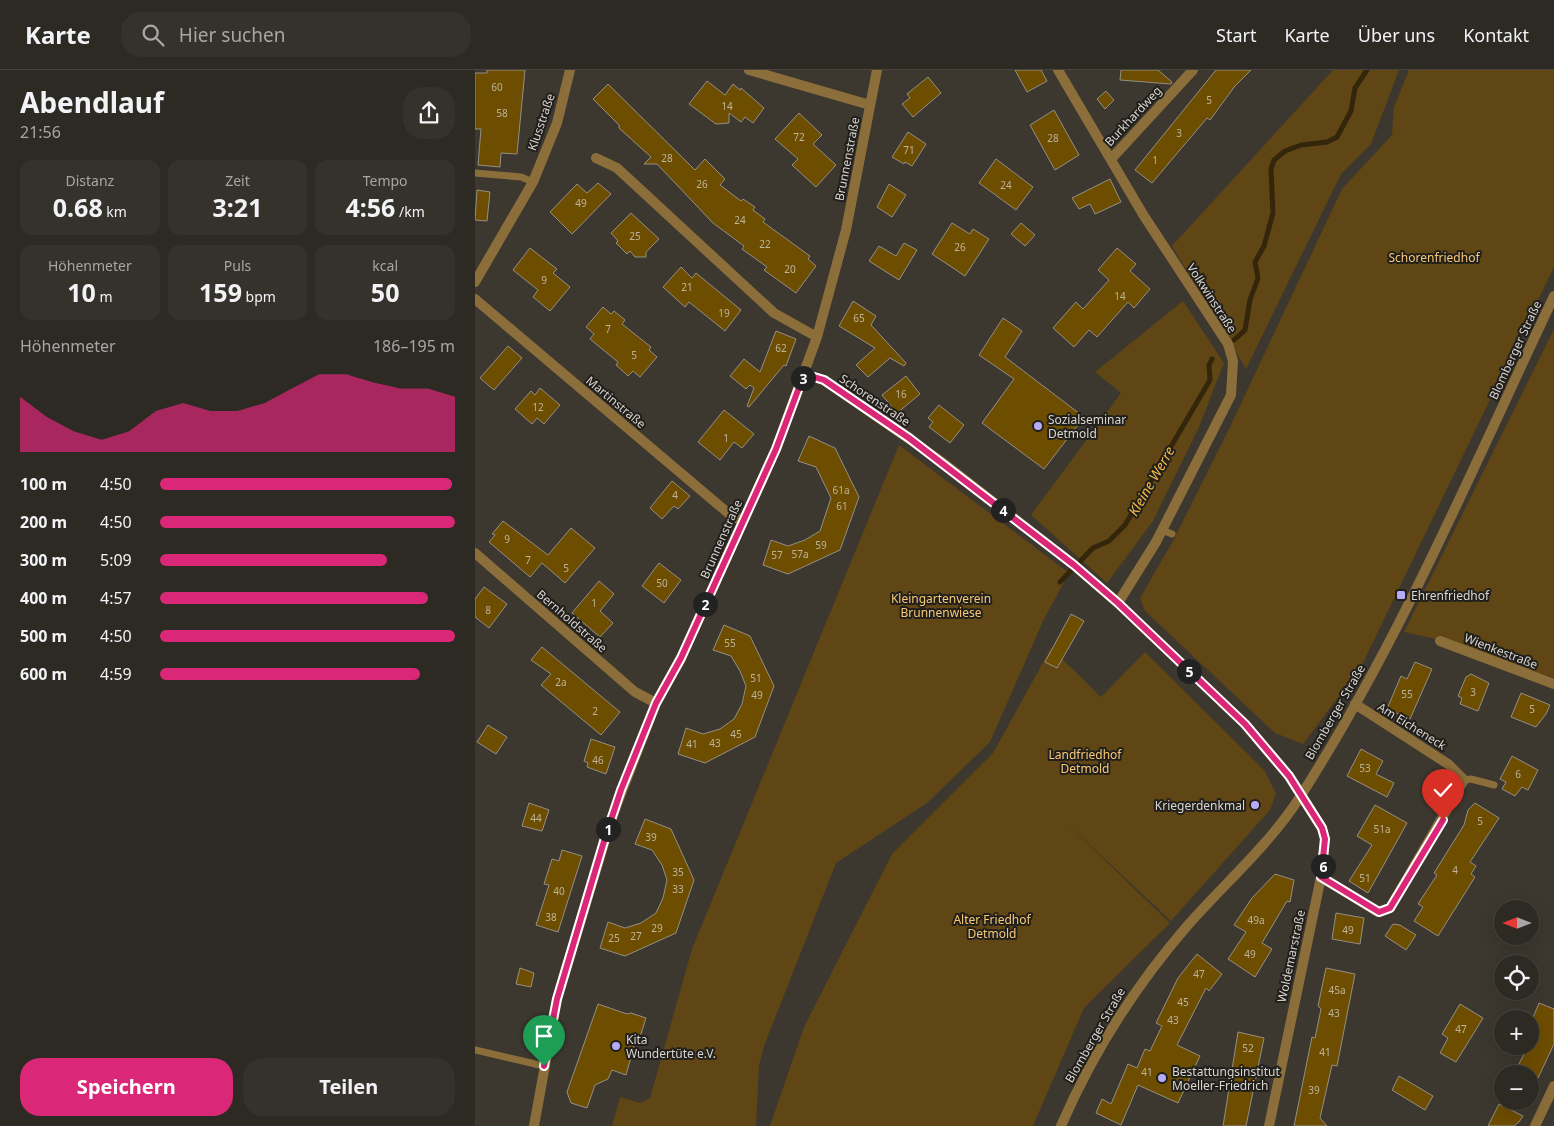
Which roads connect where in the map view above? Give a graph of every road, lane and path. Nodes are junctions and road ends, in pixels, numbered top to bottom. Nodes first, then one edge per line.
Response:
1 (571, 70) edge
2 (749, 70) edge
3 (877, 70) edge
4 (1058, 70) edge
5 (1193, 70) edge
6 (869, 105) junction
7 (596, 158) dead end
8 (1111, 158) junction
9 (475, 173) edge
10 (533, 182) junction
11 (475, 282) edge
12 (1554, 296) edge
13 (475, 300) edge
14 (817, 337) junction
15 (804, 374) junction
16 (743, 521) junction
17 (475, 553) edge
18 (1118, 603) junction
19 (1440, 641) dead end
20 (1554, 684) edge
21 (656, 703) junction
22 (1355, 704) junction
23 (1463, 780) junction
24 (1494, 785) dead end
25 (1301, 796) junction
26 (1321, 877) junction
27 (475, 1050) edge
28 (544, 1066) junction
29 (1554, 1086) edge
30 (534, 1126) edge
31 (1061, 1126) edge
32 (1269, 1126) edge
33 (1535, 1126) edge

1 - 10 street, Klusstraße
2 - 6 street
3 - 6 street, Brunnenstraße
4 - 8 street, Volkwinstraße
5 - 8 street, Burkhardweg
6 - 14 street, Brunnenstraße
7 - 14 street
8 - 18 street, Volkwinstraße
9 - 10 lane
10 - 11 street, Klusstraße
12 - 22 street, Blomberger Straße
13 - 16 street, Martinstraße
14 - 15 street, Brunnenstraße
15 - 16 street, Brunnenstraße
15 - 18 street, Schorenstraße
16 - 21 street, Brunnenstraße
17 - 21 street, Bernholdstraße
18 - 25 street, Schorenstraße
19 - 20 street, Wienkestraße
21 - 28 street, Brunnenstraße
22 - 23 street, Am Eicheneck
22 - 25 street, Blomberger Straße
23 - 24 lane
23 - 26 street
25 - 26 street, Woldemarstraße
25 - 31 street, Blomberger Straße
26 - 32 street, Woldemarstraße
27 - 28 lane
28 - 30 street, Brunnenstraße
29 - 33 street

